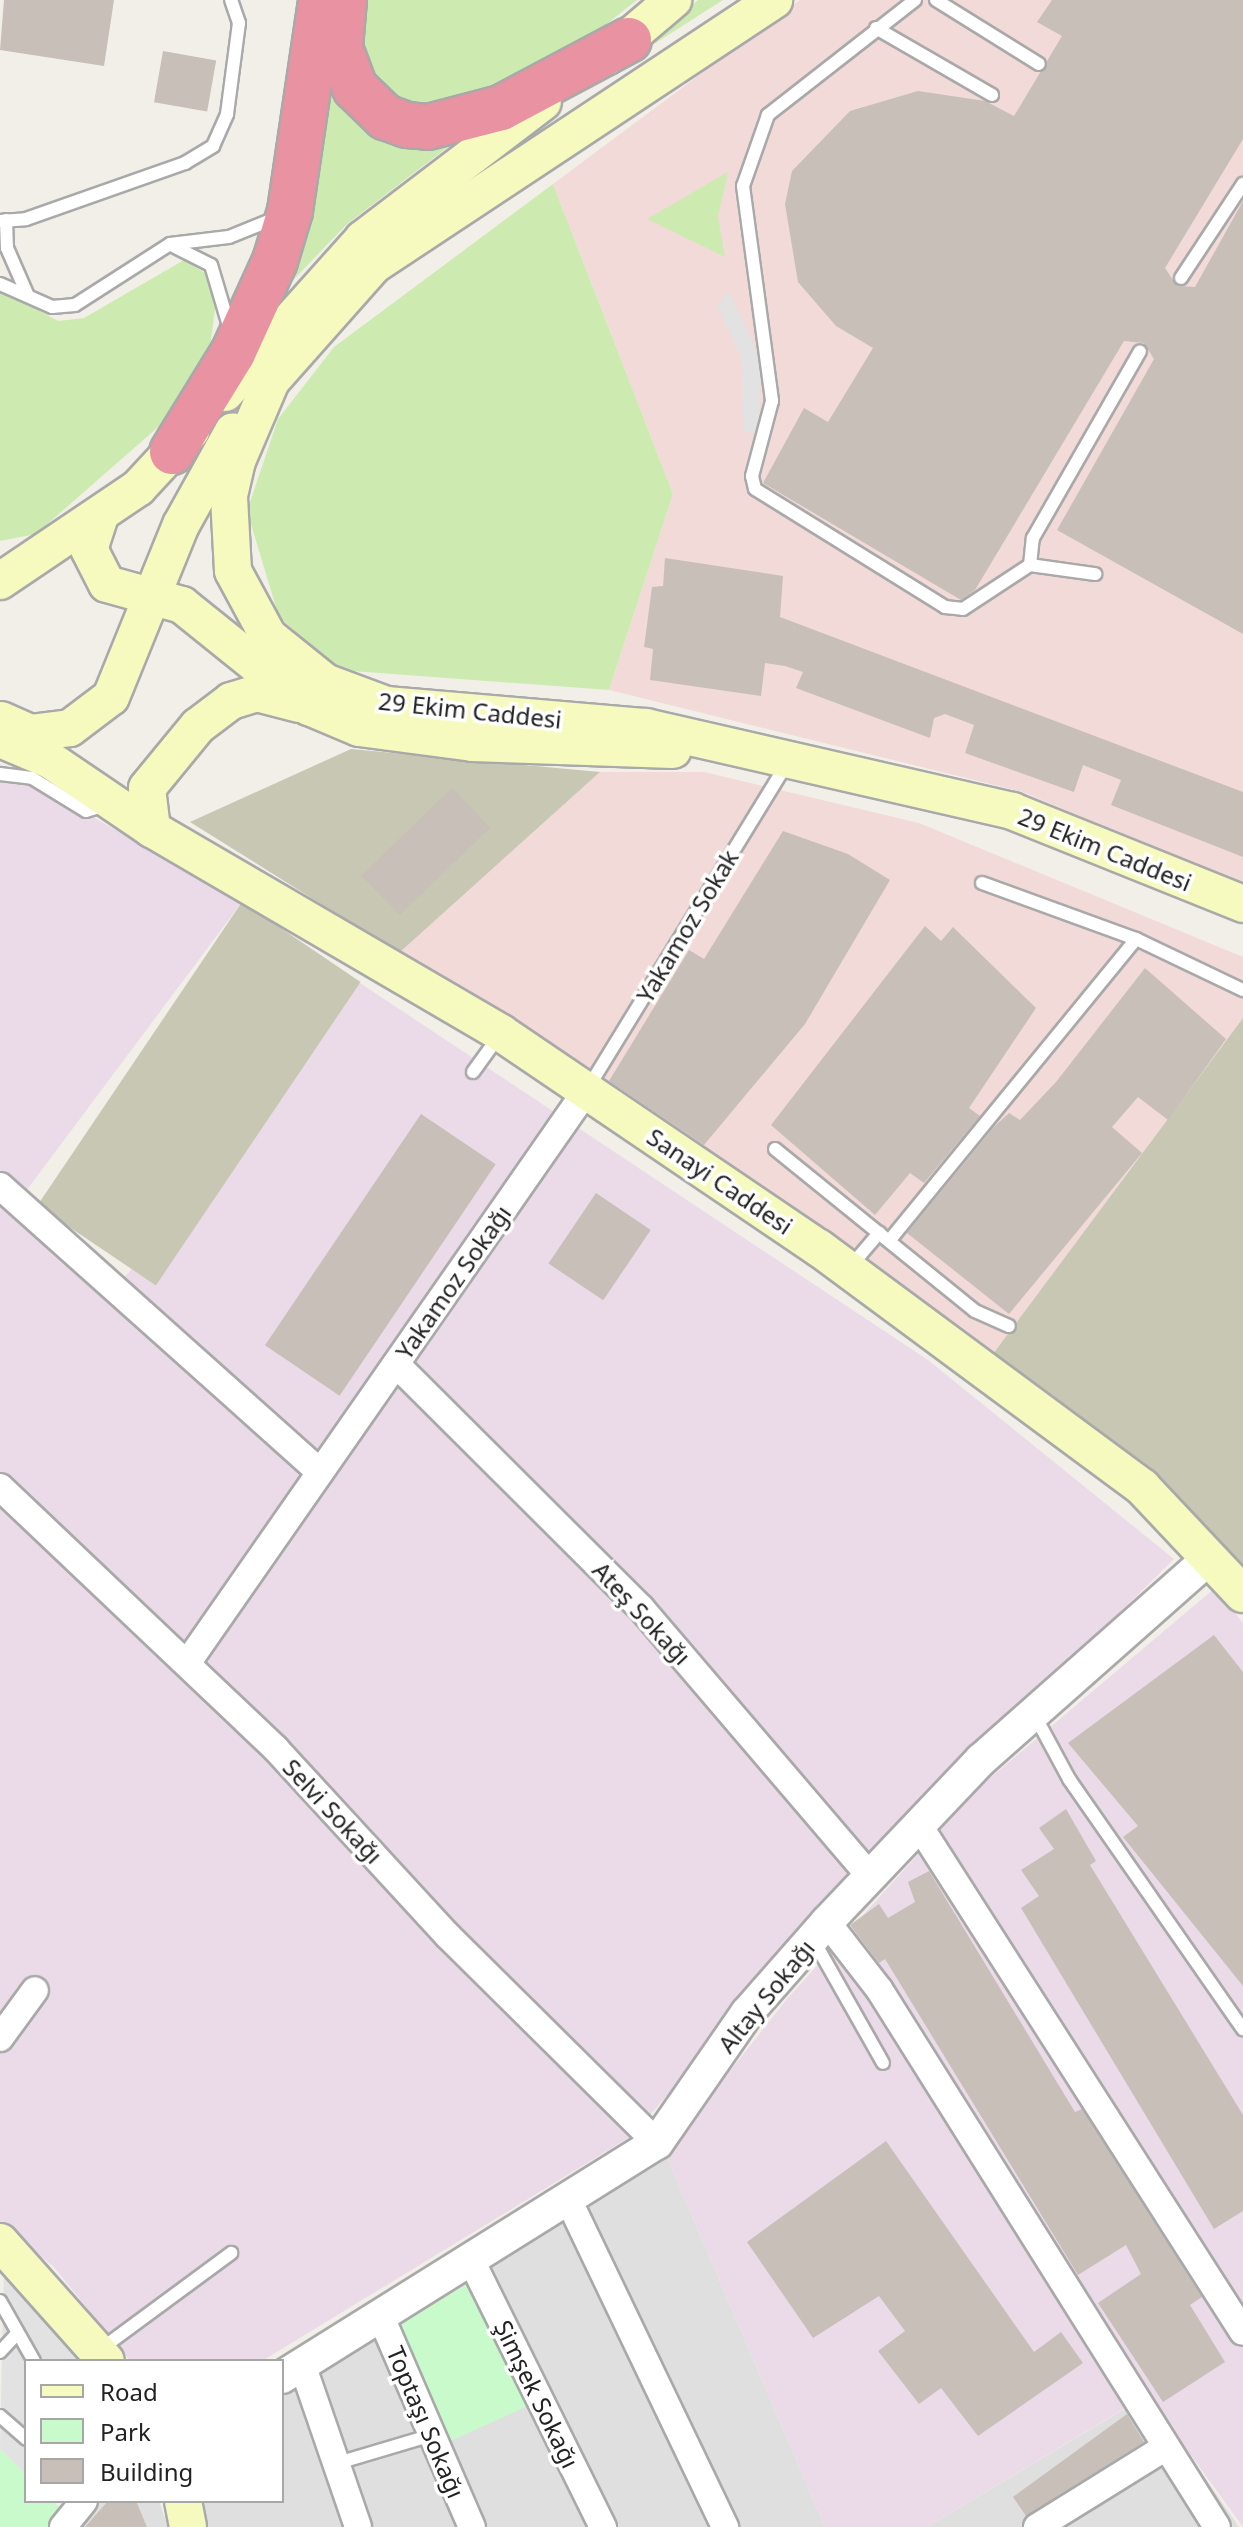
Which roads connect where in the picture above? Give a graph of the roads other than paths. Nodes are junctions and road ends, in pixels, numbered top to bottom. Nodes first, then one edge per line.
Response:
1 (231, 0) edge
2 (344, 0) edge
3 (673, 0) edge
4 (774, 0) edge
5 (936, 0) edge
6 (910, 1) edge
7 (316, 13) edge
8 (876, 28) junction
9 (629, 40) junction
10 (1039, 64) dead end
11 (992, 95) dead end
12 (1243, 184) edge
13 (290, 211) junction
14 (3, 220) edge
15 (170, 244) junction
16 (1181, 278) dead end
17 (0, 284) edge
18 (28, 296) junction
19 (1140, 351) dead end
20 (233, 353) junction
21 (275, 372) junction
22 (172, 452) junction
23 (100, 516) junction
24 (1030, 565) junction
25 (1095, 574) dead end
26 (0, 581) edge
27 (154, 596) junction
28 (111, 697) junction
29 (309, 707) junction
30 (0, 719) edge
31 (0, 739) edge
32 (731, 749) junction
33 (787, 761) junction
34 (0, 774) edge
35 (104, 797) junction
36 (152, 829) junction
37 (982, 883) dead end
38 (1243, 904) edge
39 (1136, 939) junction
40 (1243, 990) edge
41 (501, 1033) junction
42 (473, 1072) dead end
43 (586, 1091) junction
44 (775, 1149) dead end
45 (0, 1186) edge
46 (884, 1237) junction
47 (848, 1269) junction
48 (1009, 1326) dead end
49 (396, 1364) junction
50 (320, 1472) junction
51 (0, 1487) edge
52 (1209, 1558) junction
53 (1243, 1594) edge
54 (188, 1662) junction
55 (1033, 1712) junction
56 (920, 1827) junction
57 (872, 1878) junction
58 (819, 1930) junction
59 (35, 1990) dead end
60 (1243, 2029) edge
61 (0, 2038) edge
62 (883, 2063) dead end
63 (657, 2143) junction
64 (568, 2199) junction
65 (2, 2248) edge
66 (231, 2253) dead end
67 (471, 2260) junction
68 (0, 2301) edge
69 (381, 2317) junction
70 (1243, 2332) edge
71 (17, 2334) junction
72 (0, 2352) edge
73 (103, 2356) edge
74 (33, 2359) edge
75 (292, 2370) edge
76 (0, 2416) edge
77 (432, 2435) junction
78 (24, 2437) edge
79 (1166, 2447) junction
80 (341, 2462) junction
81 (82, 2503) edge
82 (183, 2503) edge
83 (1211, 2525) edge
84 (63, 2527) edge
85 (188, 2527) edge
86 (358, 2527) edge
87 (472, 2527) edge
88 (603, 2527) edge
89 (725, 2527) edge
90 (1037, 2527) edge

1 - 14 lane
2 - 9 highway
3 - 9 main road
4 - 21 main road
5 - 10 lane
6 - 8 lane
7 - 13 highway
8 - 11 lane
8 - 24 lane
9 - 22 main road
12 - 16 lane
13 - 15 lane
13 - 20 highway
14 - 18 lane
15 - 18 lane
15 - 20 lane
17 - 18 lane
19 - 24 lane
20 - 22 highway
21 - 27 main road
21 - 32 main road, 29 Ekim Caddesi
22 - 23 main road
23 - 26 main road
23 - 27 main road
24 - 25 lane
27 - 28 main road
27 - 29 main road, 29 Ekim Caddesi
28 - 30 main road
28 - 35 main road
29 - 32 main road, 29 Ekim Caddesi
29 - 36 main road
31 - 35 main road, Sanayi Caddesi
32 - 33 main road, 29 Ekim Caddesi
33 - 38 main road, 29 Ekim Caddesi
33 - 43 lane, Yakamoz Sokak
34 - 35 lane
35 - 36 main road, Sanayi Caddesi
36 - 41 main road, Sanayi Caddesi
37 - 39 lane
39 - 40 lane
39 - 46 lane
41 - 42 lane
41 - 43 main road, Sanayi Caddesi
43 - 47 main road, Sanayi Caddesi
43 - 49 street, Yakamoz Sokağı
44 - 46 lane
45 - 50 street
46 - 47 lane
46 - 48 lane
47 - 52 main road, Sanayi Caddesi
49 - 50 street, Yakamoz Sokağı
49 - 57 street, Ateş Sokağı
50 - 54 street, Yakamoz Sokağı
51 - 54 street, Selvi Sokağı
52 - 53 main road, Sanayi Caddesi
52 - 55 street, Altay Sokağı
54 - 63 street, Selvi Sokağı
55 - 56 street, Altay Sokağı
55 - 60 lane
56 - 57 street, Altay Sokağı
56 - 70 street
57 - 58 street, Altay Sokağı
58 - 62 lane
58 - 63 street, Altay Sokağı
58 - 79 street
59 - 61 street
63 - 64 street, Altay Sokağı
64 - 67 street, Altay Sokağı
64 - 89 street
65 - 73 main road
66 - 73 lane
67 - 69 street, Altay Sokağı
67 - 88 street, Şimşek Sokağı
68 - 71 lane
69 - 75 street, Altay Sokağı
69 - 77 street, Toptaşı Sokağı
71 - 72 lane
71 - 74 lane
75 - 80 street
76 - 78 lane
77 - 80 lane
77 - 87 street, Toptaşı Sokağı
79 - 83 street
79 - 90 street
80 - 86 street
81 - 84 street
82 - 85 main road

